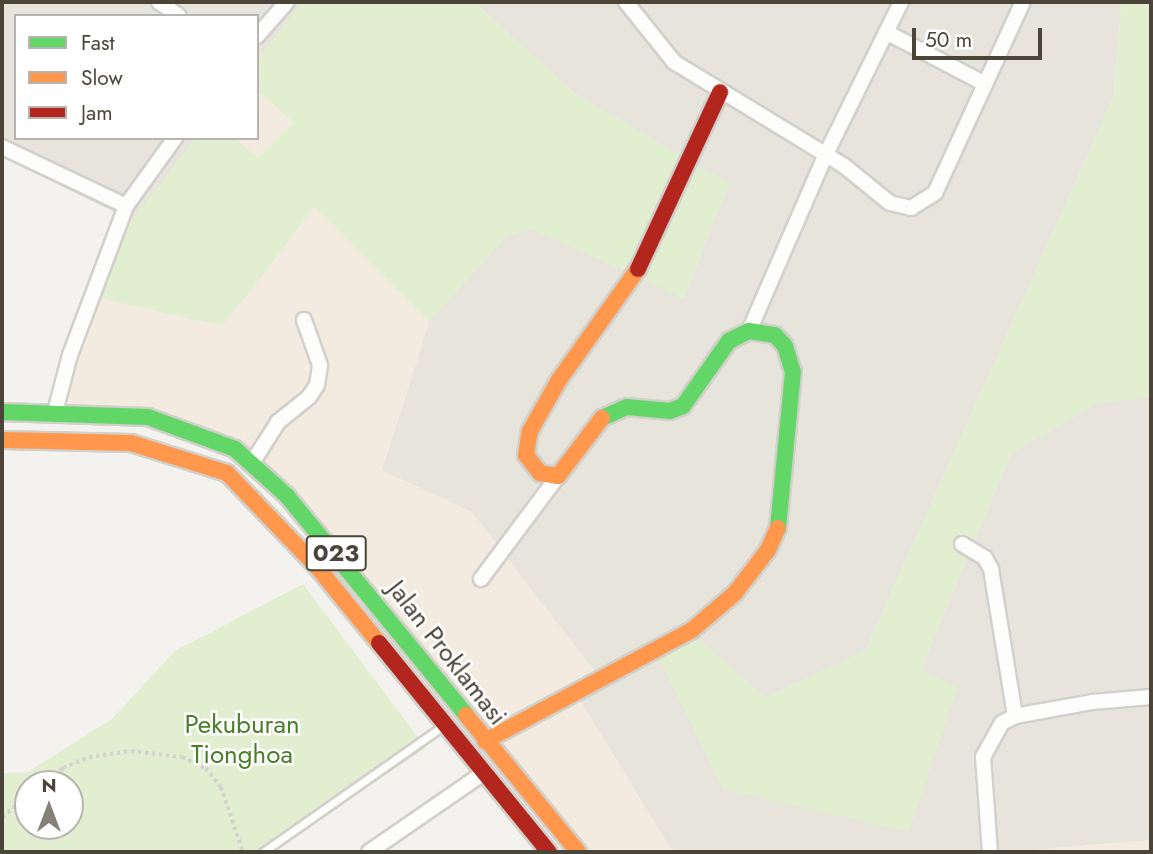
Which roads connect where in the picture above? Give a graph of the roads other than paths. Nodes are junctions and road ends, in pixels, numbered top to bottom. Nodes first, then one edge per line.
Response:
1 (159, 2) edge
2 (287, 2) edge
3 (626, 2) edge
4 (901, 2) edge
5 (1023, 2) edge
6 (176, 14) edge
7 (886, 32) junction
8 (259, 35) edge
9 (985, 84) junction
10 (720, 92) junction
11 (174, 140) edge
12 (2, 147) edge
13 (826, 154) junction
14 (126, 206) junction
15 (304, 320) dead end
16 (749, 331) junction
17 (2, 412) edge
18 (55, 412) junction
19 (2, 440) edge
20 (252, 463) junction
21 (558, 476) junction
22 (962, 544) dead end
23 (481, 579) dead end
24 (406, 640) junction
25 (389, 653) junction
26 (1151, 697) edge
27 (1015, 716) junction
28 (447, 723) junction
29 (485, 741) junction
30 (485, 772) junction
31 (263, 852) edge
32 (369, 852) edge
33 (549, 852) edge
34 (578, 852) edge
35 (990, 852) edge

1 - 6 street
2 - 8 street
3 - 10 street
4 - 7 street
5 - 9 street
7 - 9 street
7 - 13 street
9 - 13 street
10 - 13 street
10 - 21 main road
11 - 14 street
12 - 14 street
13 - 16 street
14 - 18 street
15 - 20 street
16 - 21 main road
16 - 29 main road
17 - 18 main road, Jalan Proklamasi / 023
18 - 20 main road, Jalan Proklamasi / 023
19 - 25 main road, Jalan Proklamasi / 023
20 - 24 main road, Jalan Proklamasi / 023
21 - 23 street
22 - 27 street
24 - 25 main road
24 - 29 main road, Jalan Proklamasi / 023
25 - 28 main road, Jalan Proklamasi / 023
26 - 27 street
27 - 35 street
28 - 30 main road, Jalan Proklamasi / 023
28 - 31 lane
29 - 34 main road, Jalan Proklamasi / 023
30 - 32 street
30 - 33 main road, Jalan Proklamasi / 023

